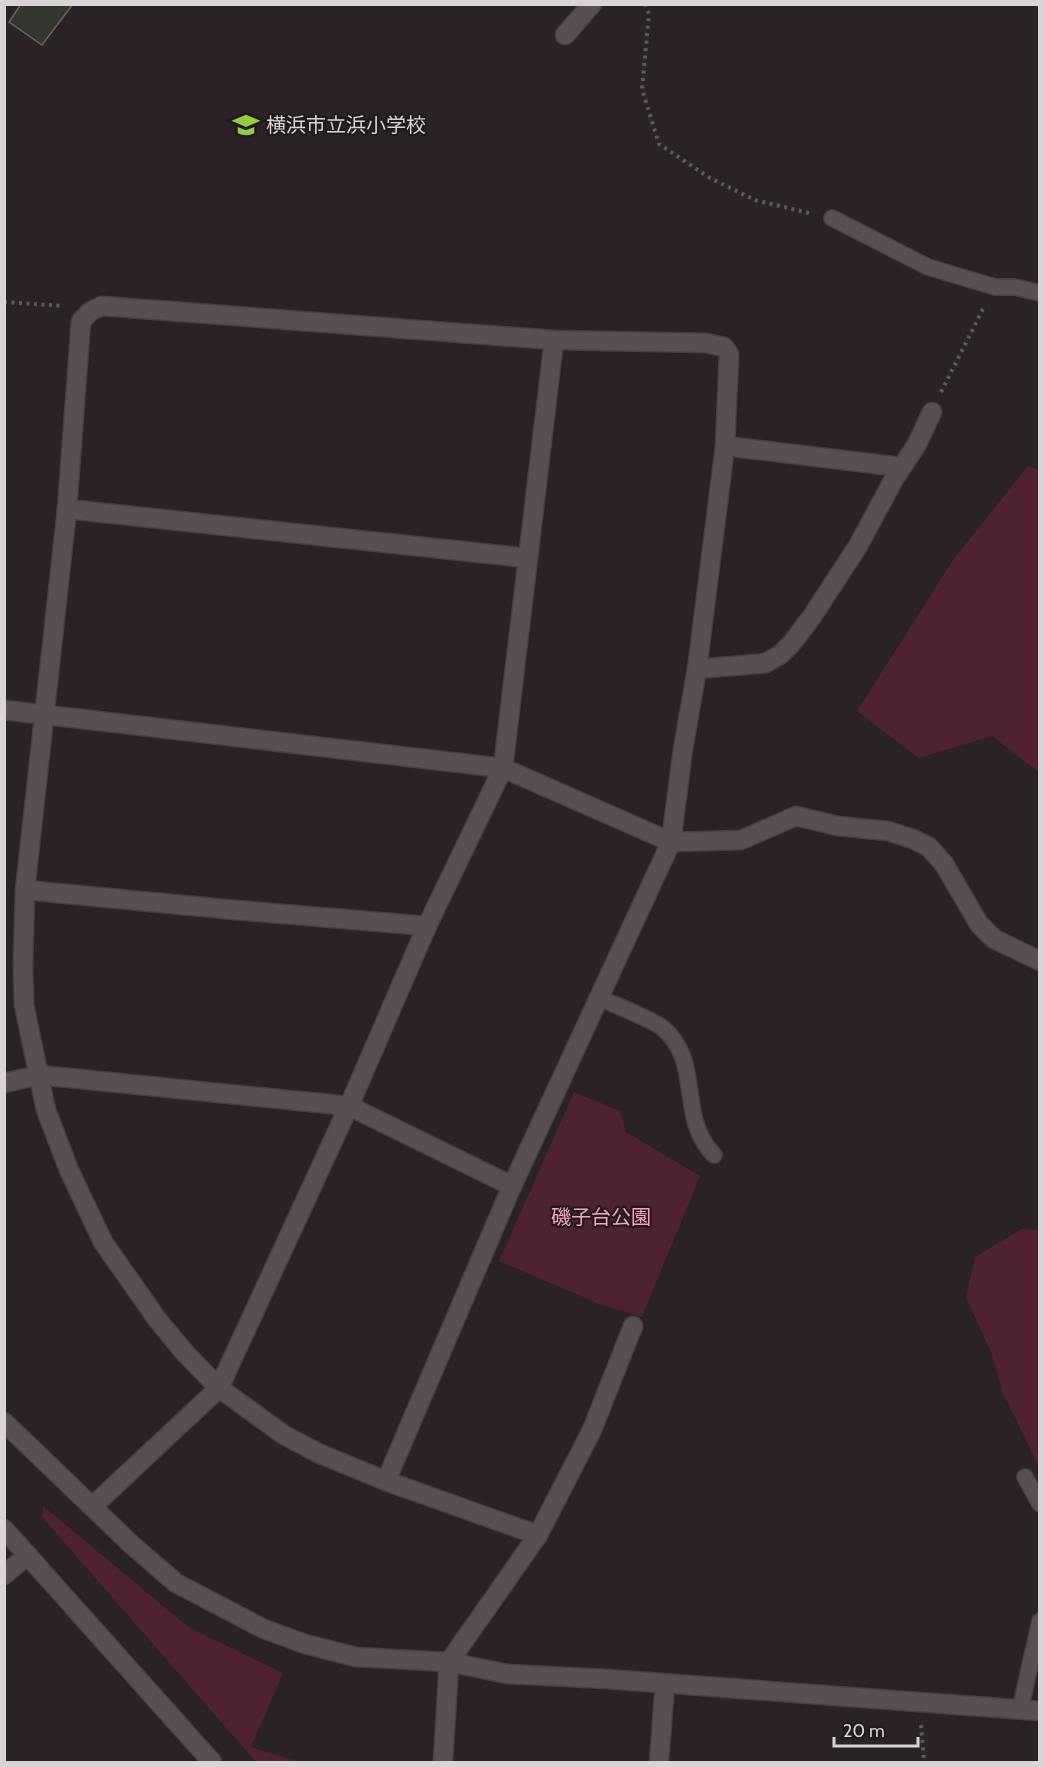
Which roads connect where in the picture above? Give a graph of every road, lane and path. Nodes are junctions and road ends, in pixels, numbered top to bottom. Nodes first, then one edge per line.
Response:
1 (592, 4) edge
2 (645, 4) edge
3 (565, 35) dead end
4 (832, 218) joint
5 (995, 286) junction
6 (1040, 293) edge
7 (4, 302) edge
8 (67, 306) dead end
9 (554, 340) junction
10 (932, 412) joint
11 (725, 446) junction
12 (901, 467) junction
13 (67, 509) junction
14 (528, 558) junction
15 (698, 669) junction
16 (4, 710) edge
17 (43, 714) junction
18 (503, 768) junction
19 (671, 842) junction
20 (25, 890) junction
21 (427, 926) junction
22 (1040, 961) edge
23 (598, 997) junction
24 (39, 1075) junction
25 (4, 1083) edge
26 (349, 1106) junction
27 (714, 1155) dead end
28 (512, 1186) junction
29 (633, 1326) dead end
30 (219, 1388) junction
31 (4, 1422) edge
32 (1025, 1477) dead end
33 (386, 1481) junction
34 (1040, 1504) edge
35 (93, 1506) junction
36 (4, 1529) edge
37 (538, 1535) junction
38 (28, 1555) junction
39 (4, 1575) edge
40 (1040, 1621) edge
41 (449, 1662) junction
42 (665, 1684) junction
43 (919, 1704) junction
44 (1020, 1710) junction
45 (1040, 1712) edge
46 (212, 1762) edge
47 (443, 1762) edge
48 (659, 1762) edge
49 (924, 1762) edge

1 - 3 street
2 - 4 path
4 - 5 lane
5 - 6 lane
5 - 10 path
7 - 8 path
9 - 11 street
9 - 13 street
9 - 14 street
10 - 12 street
11 - 12 street
11 - 15 street
12 - 15 street
13 - 14 street
13 - 17 street
14 - 18 street
15 - 19 street
16 - 17 street
17 - 18 street
17 - 20 street
18 - 19 street
18 - 21 street
19 - 22 street
19 - 23 street
20 - 21 street
20 - 24 street
21 - 26 street
23 - 27 lane
23 - 28 street
24 - 25 street
24 - 26 street
24 - 30 street
26 - 28 street
26 - 30 street
28 - 33 street
29 - 37 street
30 - 33 street
30 - 35 street
31 - 35 street
32 - 34 lane
33 - 37 street
35 - 41 street
36 - 38 street
37 - 41 street
38 - 39 street
38 - 46 street
40 - 44 lane
41 - 42 street
41 - 47 street
42 - 43 street
42 - 48 street
43 - 44 street
43 - 49 path
44 - 45 street

